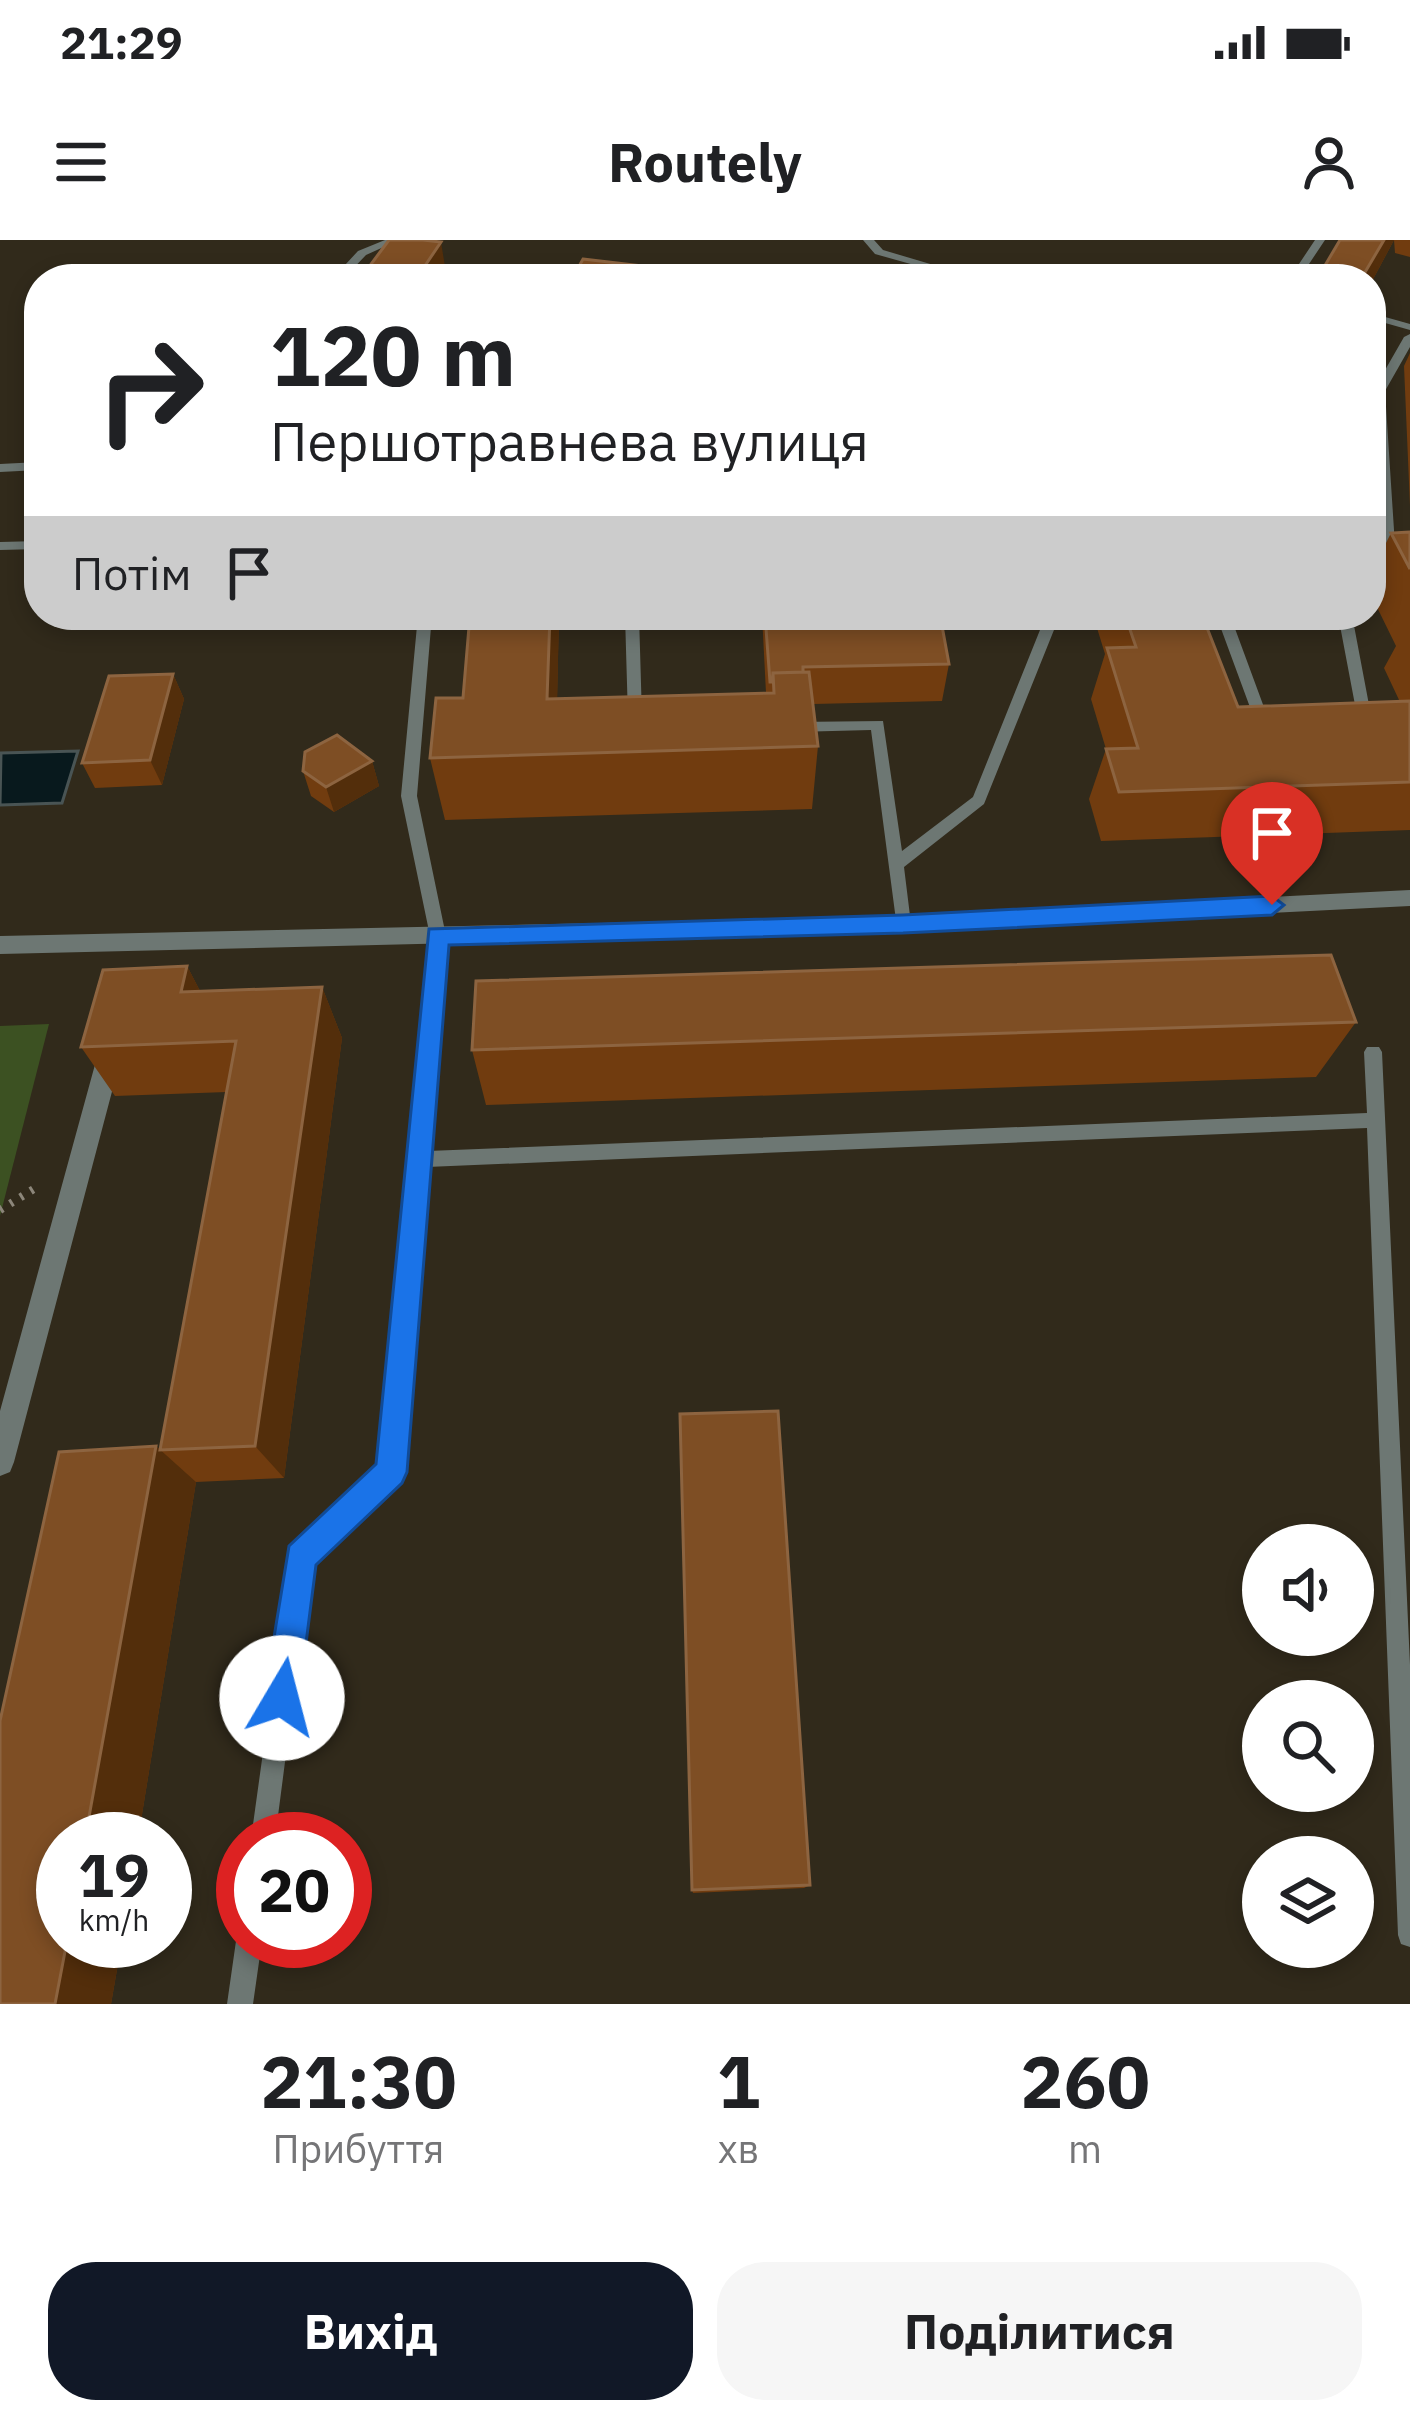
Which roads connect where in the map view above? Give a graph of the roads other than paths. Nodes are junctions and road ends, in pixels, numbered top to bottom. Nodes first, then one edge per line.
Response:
1 (394, 240) edge
2 (868, 240) edge
3 (352, 264) edge
4 (922, 264) edge
5 (1410, 338) edge
6 (1386, 374) edge
7 (1386, 509) edge
8 (1386, 563) edge
9 (1391, 563) junction
10 (1410, 566) edge
11 (424, 630) edge
12 (632, 630) edge
13 (1047, 630) edge
14 (1229, 630) edge
15 (1348, 630) edge
16 (767, 728) edge
17 (657, 731) edge
18 (1347, 732) edge
19 (1287, 734) edge
20 (895, 865) junction
21 (1410, 898) edge
22 (903, 924) junction
23 (438, 936) junction
24 (0, 945) edge
25 (120, 1018) edge
26 (1373, 1052) dead end
27 (1374, 1120) junction
28 (418, 1159) junction
29 (0, 1462) edge
30 (266, 1812) edge
31 (1410, 1935) edge
32 (245, 1968) edge
33 (240, 2004) edge

1 - 3 lane
2 - 4 lane
5 - 6 lane
7 - 9 lane
8 - 9 lane
9 - 10 lane
11 - 23 lane
12 - 17 lane
13 - 20 lane
14 - 19 lane
15 - 18 lane
16 - 20 lane
20 - 22 lane
21 - 22 street
22 - 23 street
23 - 24 street
23 - 28 lane
25 - 29 street
26 - 27 lane
27 - 28 lane
27 - 31 lane
28 - 30 lane
32 - 33 lane

